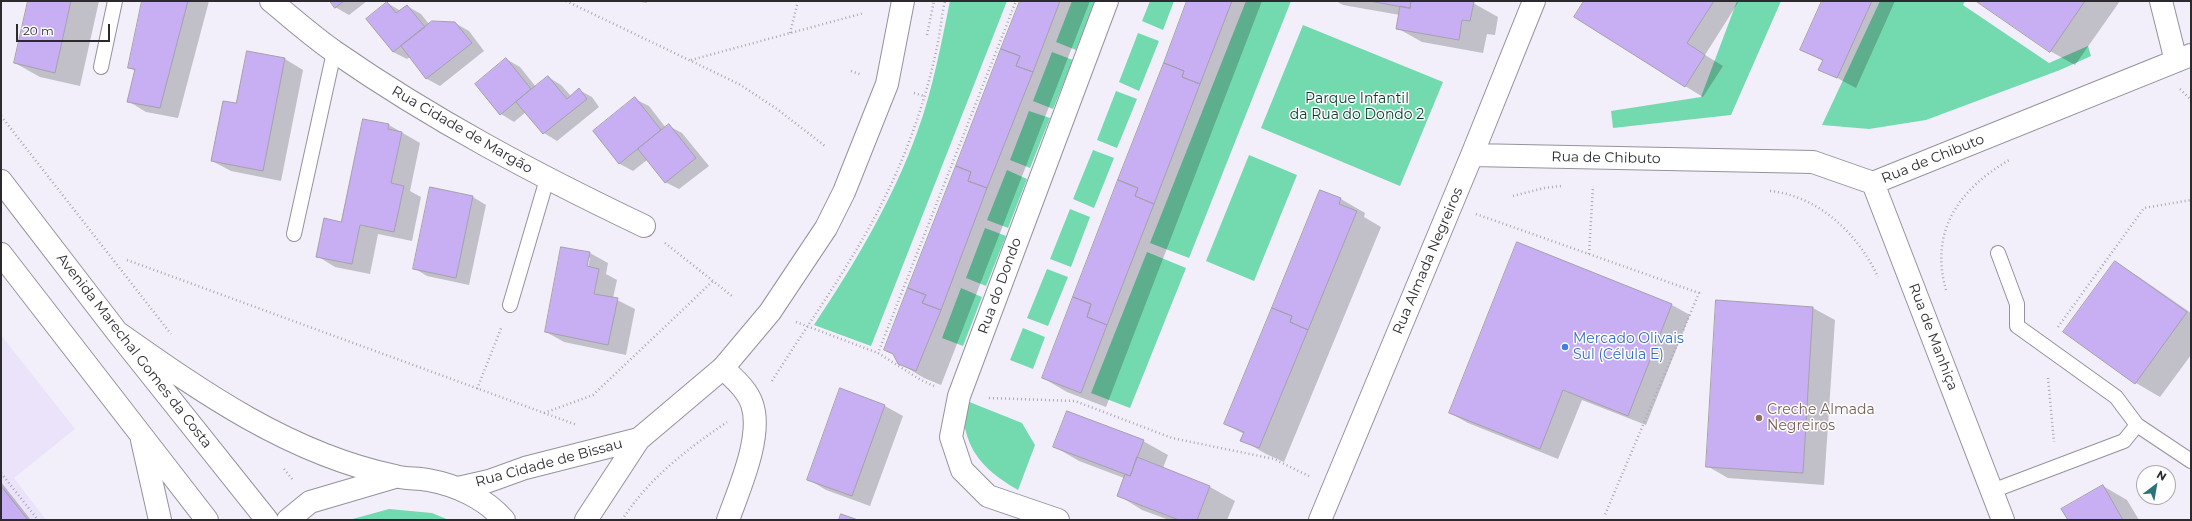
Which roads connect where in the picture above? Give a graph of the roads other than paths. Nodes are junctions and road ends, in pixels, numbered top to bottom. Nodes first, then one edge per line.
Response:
1 (115, 1) edge
2 (271, 1) edge
3 (903, 1) edge
4 (1107, 1) edge
5 (1534, 1) edge
6 (2161, 1) edge
7 (334, 52) junction
8 (2183, 58) edge
9 (100, 67) dead end
10 (1472, 155) junction
11 (546, 179) junction
12 (1, 181) edge
13 (1873, 183) junction
14 (644, 226) road end
15 (294, 234) dead end
16 (1998, 253) dead end
17 (1, 254) edge
18 (510, 305) road end
19 (117, 332) junction
20 (723, 368) junction
21 (2137, 425) junction
22 (140, 433) junction
23 (639, 439) junction
24 (2191, 461) edge
25 (395, 476) junction
26 (458, 488) junction
27 (1992, 492) junction
28 (160, 520) edge
29 (207, 520) edge
30 (267, 520) edge
31 (288, 520) edge
32 (504, 520) edge
33 (586, 520) edge
34 (728, 520) edge
35 (1058, 520) edge
36 (1320, 520) edge
37 (2003, 520) edge

1 - 9 lane
2 - 7 street, Rua Cidade de Margão
3 - 20 street, Rua Cidade de Bissau
4 - 35 street, Rua do Dondo
5 - 10 street, Rua Almada Negreiros
6 - 8 street
7 - 11 street, Rua Cidade de Margão
7 - 15 lane
8 - 13 street, Rua de Chibuto
10 - 13 street, Rua de Chibuto
10 - 36 street, Rua Almada Negreiros
11 - 14 street, Rua Cidade de Margão
11 - 18 lane
12 - 19 street, Avenida Marechal Gomes da Costa
13 - 27 street, Rua de Manhiça
16 - 21 lane
17 - 22 street
19 - 25 street
19 - 30 street, Avenida Marechal Gomes da Costa
20 - 23 street, Rua Cidade de Bissau
20 - 34 street
21 - 24 lane
21 - 27 lane
22 - 28 street
22 - 29 street
23 - 26 street, Rua Cidade de Bissau
23 - 33 street, Rua Cidade de Bissau
25 - 26 street
25 - 31 street
26 - 32 street
27 - 37 street, Rua de Manhiça

